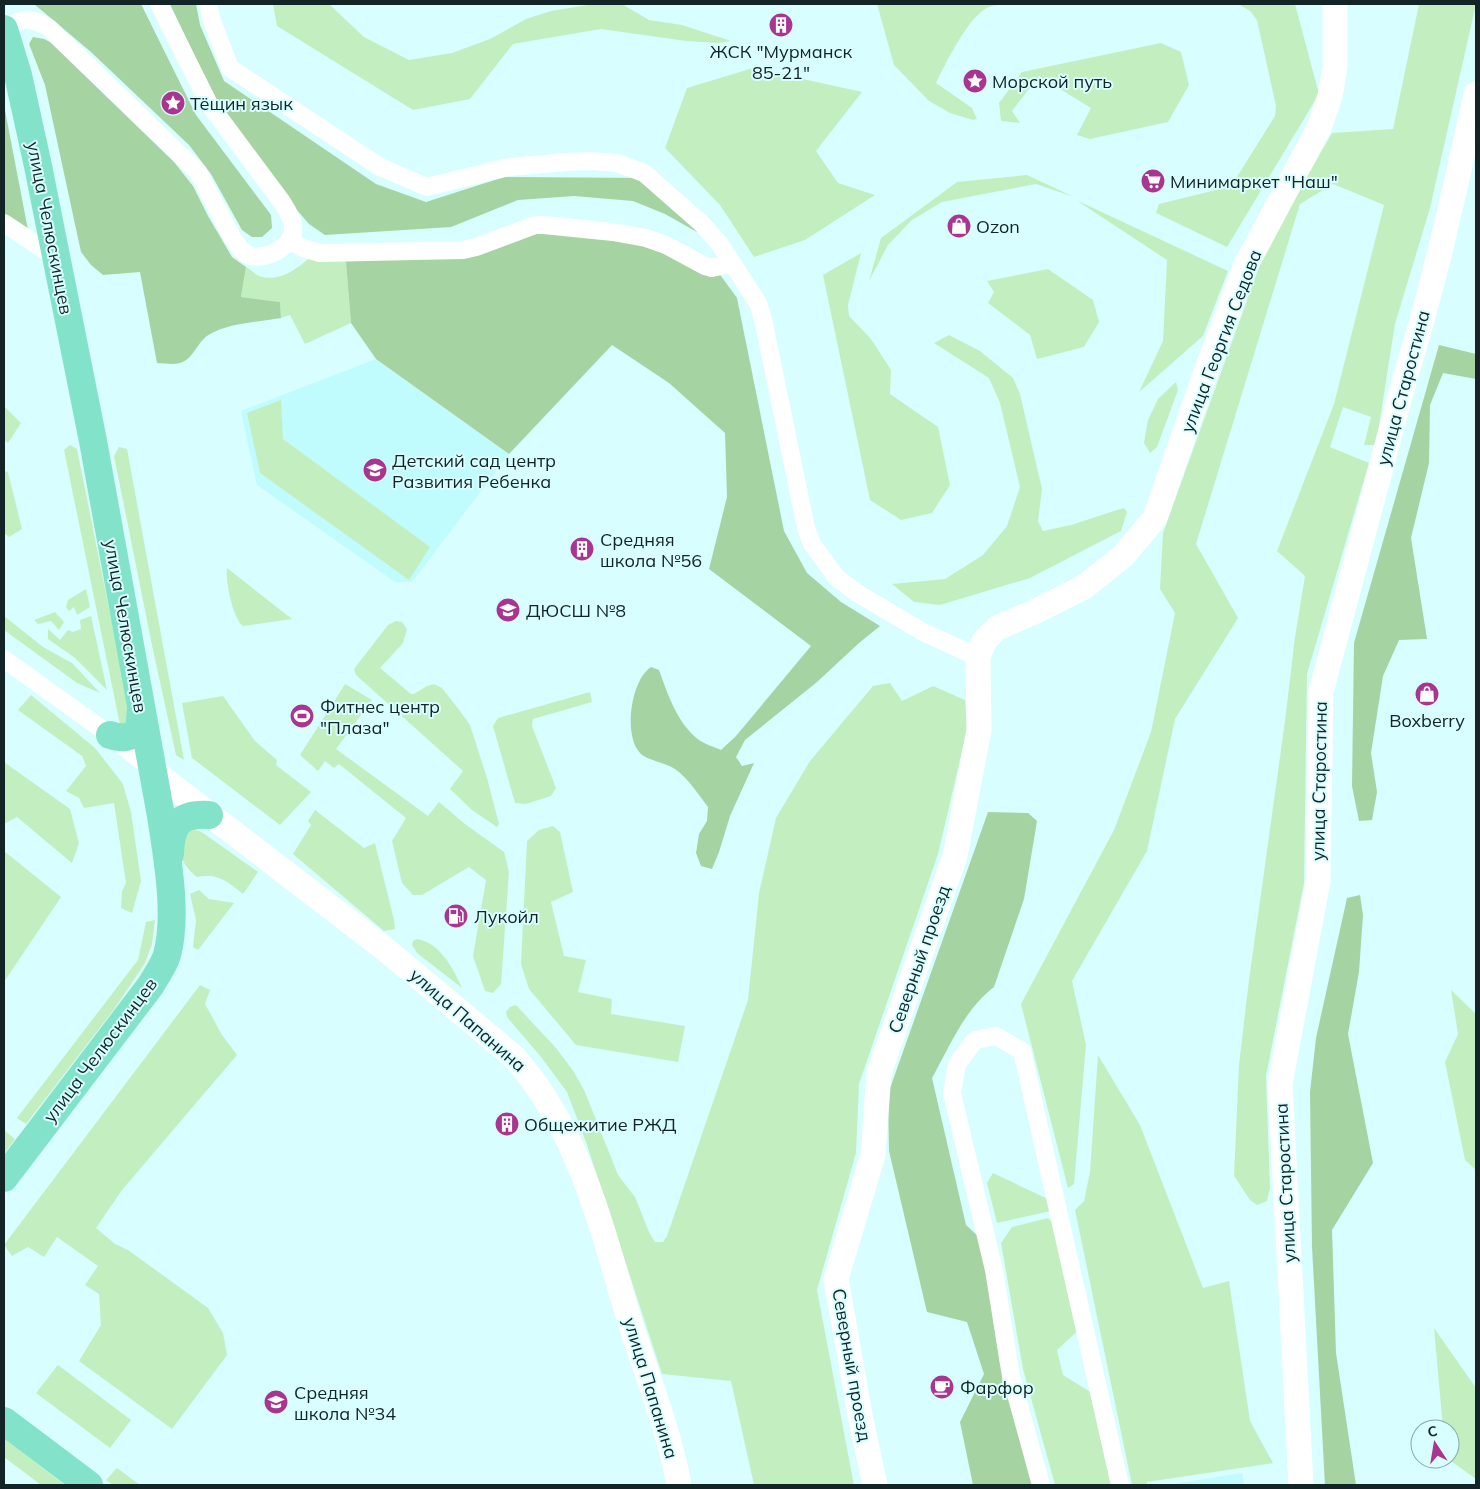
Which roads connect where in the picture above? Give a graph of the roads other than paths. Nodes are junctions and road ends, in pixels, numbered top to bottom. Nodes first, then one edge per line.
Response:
1 (159, 4) edge
2 (208, 4) edge
3 (1325, 4) edge
4 (1335, 15) edge
5 (4, 30) edge
6 (1476, 94) edge
7 (4, 224) edge
8 (290, 240) junction
9 (55, 258) junction
10 (732, 263) junction
11 (1155, 518) joint
12 (978, 657) junction
13 (4, 659) edge
14 (141, 708) junction
15 (110, 735) junction
16 (153, 771) junction
17 (209, 815) junction
18 (169, 871) junction
19 (4, 1178) edge
20 (4, 1421) edge
21 (89, 1485) edge
22 (679, 1485) edge
23 (875, 1485) edge
24 (1041, 1485) edge
25 (1120, 1485) edge
26 (1301, 1485) edge

1 - 8 street
2 - 10 street
3 - 4 main road, улица Георгия Седова
4 - 11 main road, улица Георгия Седова
5 - 8 street
5 - 9 main road, улица Челюскинцев
6 - 26 main road, улица Старостина
7 - 9 street
8 - 10 street
9 - 14 main road, улица Челюскинцев
10 - 12 street
11 - 12 main road, Северный проезд
12 - 23 main road, Северный проезд
13 - 15 street
14 - 15 main road
14 - 16 main road, улица Челюскинцев
15 - 16 street
16 - 17 main road, улица Папанина
16 - 18 main road, улица Челюскинцев
17 - 18 main road
17 - 22 main road, улица Папанина
18 - 19 main road, улица Челюскинцев
20 - 21 main road
24 - 25 street

